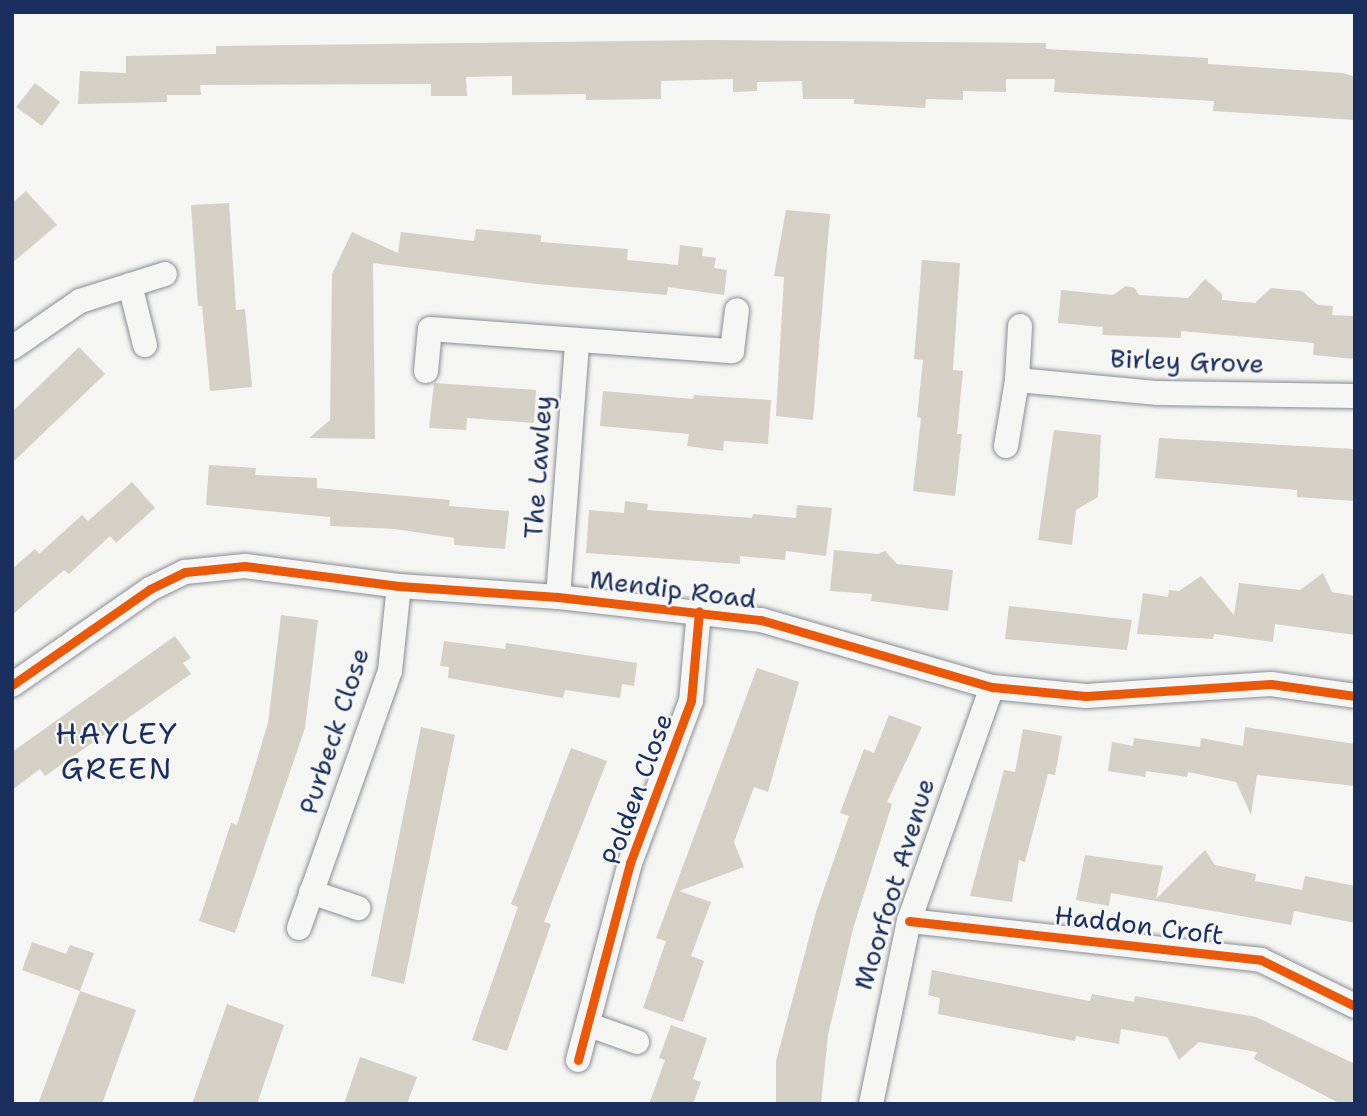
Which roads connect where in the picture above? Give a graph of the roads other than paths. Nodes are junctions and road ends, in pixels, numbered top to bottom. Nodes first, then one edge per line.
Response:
1 (165, 274) dead end
2 (130, 285) junction
3 (737, 310) dead end
4 (1020, 326) dead end
5 (577, 342) junction
6 (145, 345) dead end
7 (12, 348) edge
8 (426, 370) dead end
9 (1017, 380) junction
10 (1355, 396) edge
11 (1006, 446) dead end
12 (399, 586) junction
13 (558, 597) junction
14 (699, 611) junction
15 (12, 685) edge
16 (992, 687) junction
17 (1355, 696) edge
18 (311, 892) junction
19 (358, 908) dead end
20 (909, 920) junction
21 (299, 928) dead end
22 (1355, 1006) edge
23 (589, 1025) junction
24 (637, 1042) dead end
25 (578, 1060) dead end
26 (871, 1104) edge

1 - 2 street
2 - 6 street
2 - 7 street
3 - 5 street
4 - 9 street
5 - 8 street
5 - 13 street, The Lawley
9 - 10 street, Birley Grove
9 - 11 street
12 - 13 street, Mendip Road
12 - 15 street, Mendip Road
12 - 18 street, Purbeck Close
13 - 14 street, Mendip Road
14 - 16 street, Mendip Road
14 - 23 street, Polden Close
16 - 17 street, Mendip Road
16 - 20 street, Moorfoot Avenue
18 - 19 street
18 - 21 street, Purbeck Close
20 - 22 street, Haddon Croft
20 - 26 street, Moorfoot Avenue
23 - 24 street
23 - 25 street, Polden Close

